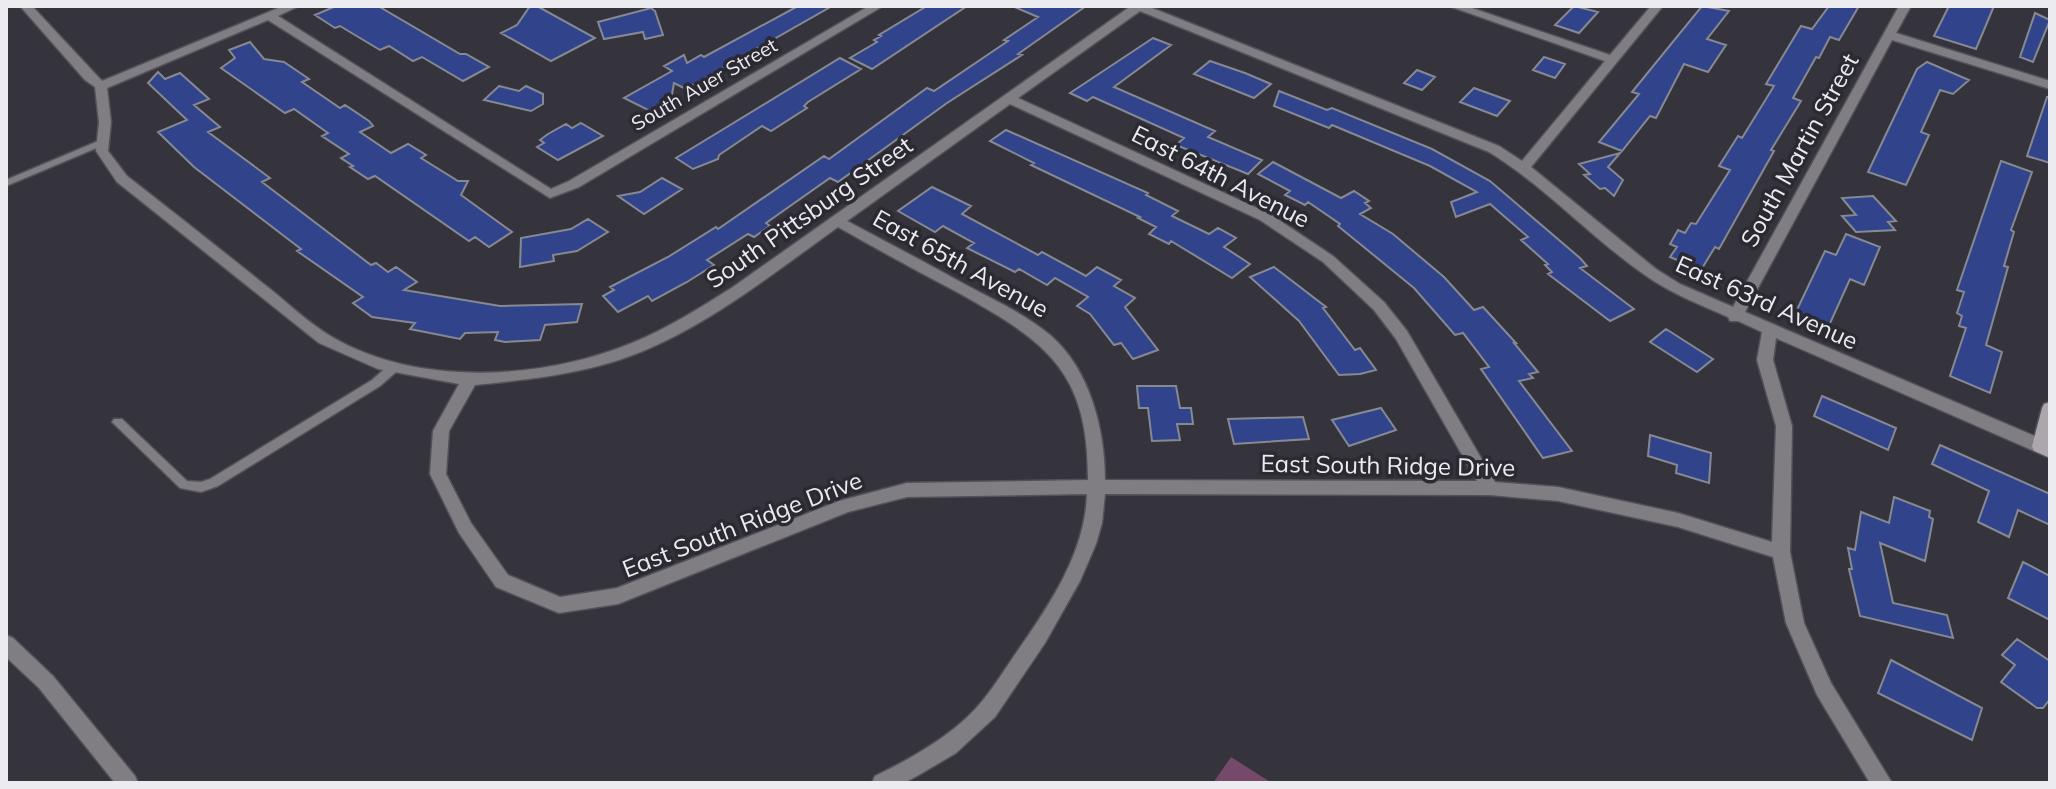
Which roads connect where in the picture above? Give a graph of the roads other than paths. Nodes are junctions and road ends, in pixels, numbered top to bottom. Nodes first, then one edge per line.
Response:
1 (26, 6) edge
2 (293, 6) edge
3 (877, 6) edge
4 (1139, 6) edge
5 (1455, 6) edge
6 (1657, 6) edge
7 (1905, 6) edge
8 (269, 16) junction
9 (1889, 35) junction
10 (1612, 60) junction
11 (2050, 85) edge
12 (101, 86) junction
13 (1010, 99) junction
14 (103, 142) junction
15 (1524, 167) junction
16 (6, 183) edge
17 (837, 221) junction
18 (1735, 317) junction
19 (1769, 332) junction
20 (392, 369) junction
21 (470, 380) junction
22 (2050, 408) edge
23 (118, 422) dead end
24 (2045, 448) edge
25 (1096, 488) junction
26 (1490, 488) junction
27 (1781, 552) junction
28 (6, 644) edge
29 (128, 783) edge
30 (882, 783) edge
31 (1882, 783) edge

1 - 12 street
2 - 8 street
3 - 8 street, South Auer Street
4 - 13 street, South Pittsburg Street
4 - 15 street, East 63rd Avenue
5 - 10 street
6 - 10 street
7 - 9 street, South Martin Street
8 - 12 street
9 - 11 street
9 - 18 street, South Martin Street
10 - 15 street
12 - 14 street
13 - 17 street, South Pittsburg Street
13 - 26 street, East 64th Avenue
14 - 16 lane
14 - 20 street
15 - 18 street, East 63rd Avenue
17 - 21 street, South Pittsburg Street
17 - 25 street, East 65th Avenue
18 - 19 street, East 63rd Avenue
19 - 24 street, East 63rd Avenue
19 - 27 street
20 - 21 street
20 - 23 lane
21 - 25 street, East South Ridge Drive
22 - 24 street
25 - 26 street, East South Ridge Drive
25 - 30 street, East 65th Avenue
26 - 27 street, East South Ridge Drive
27 - 31 street
28 - 29 street

